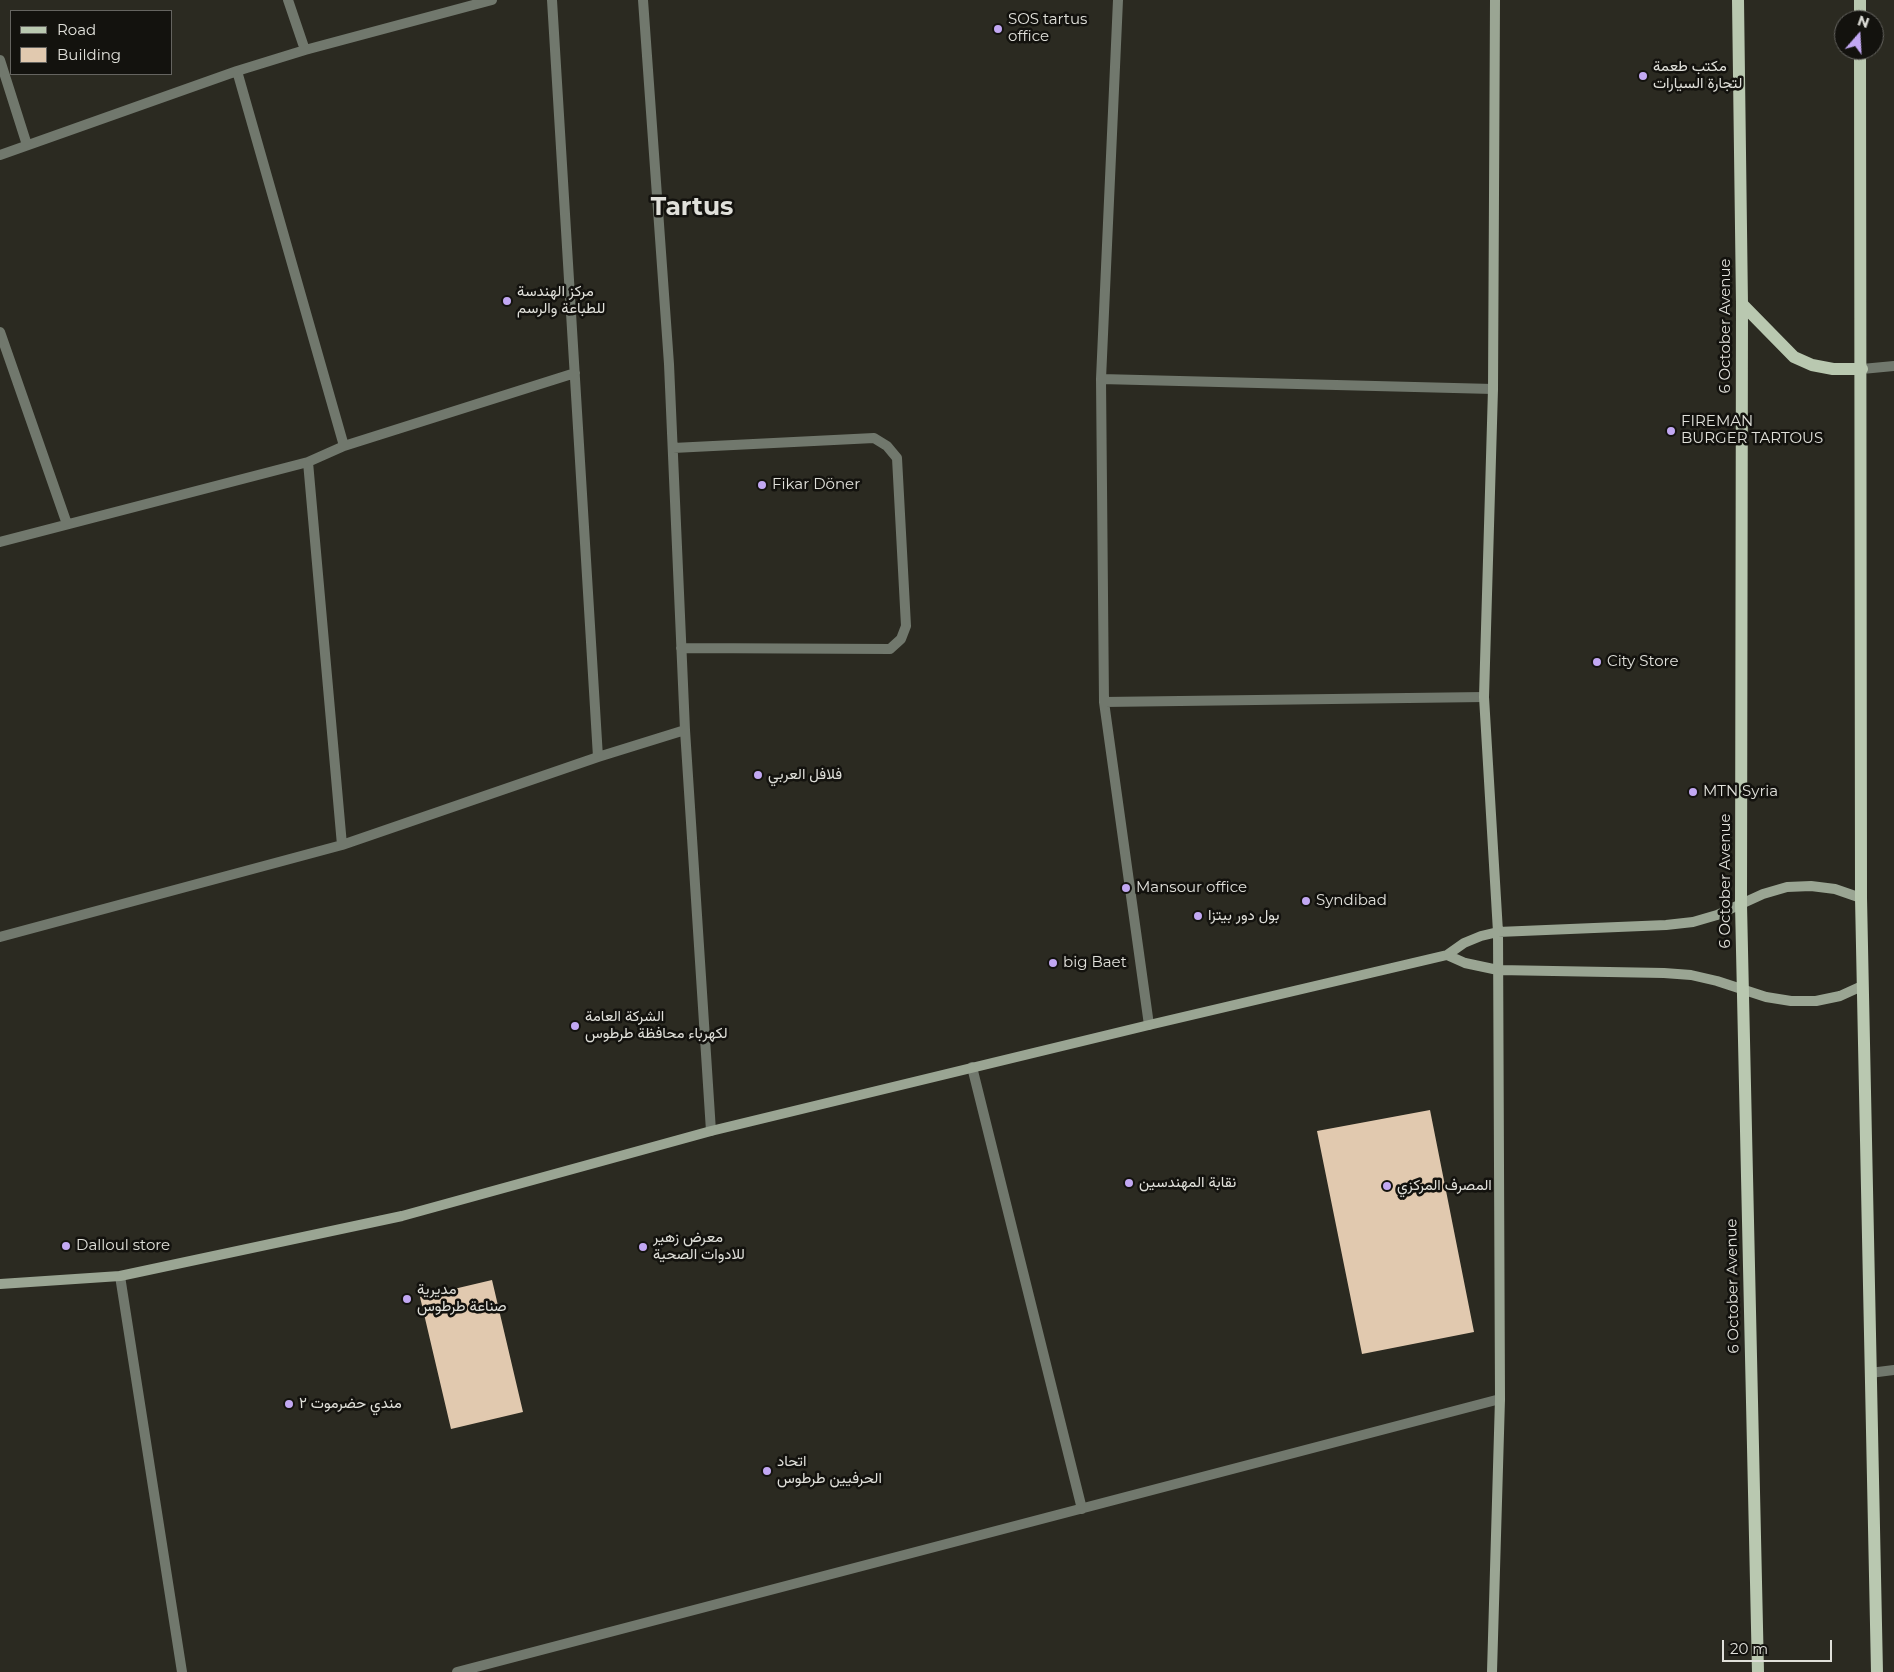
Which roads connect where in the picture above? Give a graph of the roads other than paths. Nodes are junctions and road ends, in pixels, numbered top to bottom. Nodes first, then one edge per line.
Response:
1 (288, 0) edge
2 (492, 0) edge
3 (552, 0) edge
4 (643, 0) edge
5 (1118, 0) edge
6 (1495, 0) edge
7 (1738, 0) edge
8 (305, 50) junction
9 (0, 60) edge
10 (1860, 60) edge
11 (237, 71) junction
12 (27, 145) junction
13 (0, 155) edge
14 (1742, 304) junction
15 (0, 332) edge
16 (1894, 366) edge
17 (1862, 370) junction
18 (575, 373) junction
19 (1101, 379) junction
20 (1493, 389) junction
21 (344, 446) junction
22 (673, 448) junction
23 (308, 462) junction
24 (67, 524) junction
25 (0, 542) edge
26 (681, 648) junction
27 (1484, 697) junction
28 (1104, 702) junction
29 (685, 730) junction
30 (598, 758) junction
31 (342, 845) junction
32 (1861, 898) junction
33 (1742, 906) junction
34 (1498, 932) junction
35 (0, 937) edge
36 (1447, 955) junction
37 (1498, 970) junction
38 (1862, 986) junction
39 (1743, 989) junction
40 (1148, 1025) junction
41 (972, 1067) junction
42 (711, 1131) junction
43 (120, 1276) junction
44 (0, 1284) edge
45 (1894, 1370) edge
46 (1870, 1373) junction
47 (1500, 1399) junction
48 (1082, 1508) junction
49 (182, 1672) edge
50 (457, 1672) edge
51 (1492, 1672) edge
52 (1758, 1672) edge
53 (1877, 1672) edge

1 - 8 street
2 - 8 street
3 - 18 street
4 - 22 street
5 - 19 street
6 - 20 street
7 - 14 main road, 6 October Avenue
8 - 11 street
9 - 12 street
10 - 17 main road
11 - 12 street
11 - 21 street
12 - 13 street
14 - 17 main road
14 - 33 main road, 6 October Avenue
15 - 24 street
16 - 17 street
17 - 32 main road
18 - 21 street
18 - 30 street
19 - 20 street
19 - 28 street
20 - 27 street
21 - 23 street
22 - 26 street
22 - 26 street
23 - 24 street
23 - 31 street
24 - 25 street
26 - 29 street
27 - 28 street
27 - 34 street
28 - 40 street
29 - 30 street
29 - 42 street
30 - 31 street
31 - 35 street
32 - 33 street
32 - 38 main road
33 - 34 street
33 - 39 main road, 6 October Avenue
34 - 36 street
34 - 37 street
36 - 37 street
36 - 40 street
37 - 39 street
37 - 47 street
38 - 39 street
38 - 46 main road
39 - 52 main road, 6 October Avenue
40 - 41 street
41 - 42 street
41 - 48 street
42 - 43 street
43 - 44 street
43 - 49 street
45 - 46 street
46 - 53 main road
47 - 48 street
47 - 51 street
48 - 50 street

